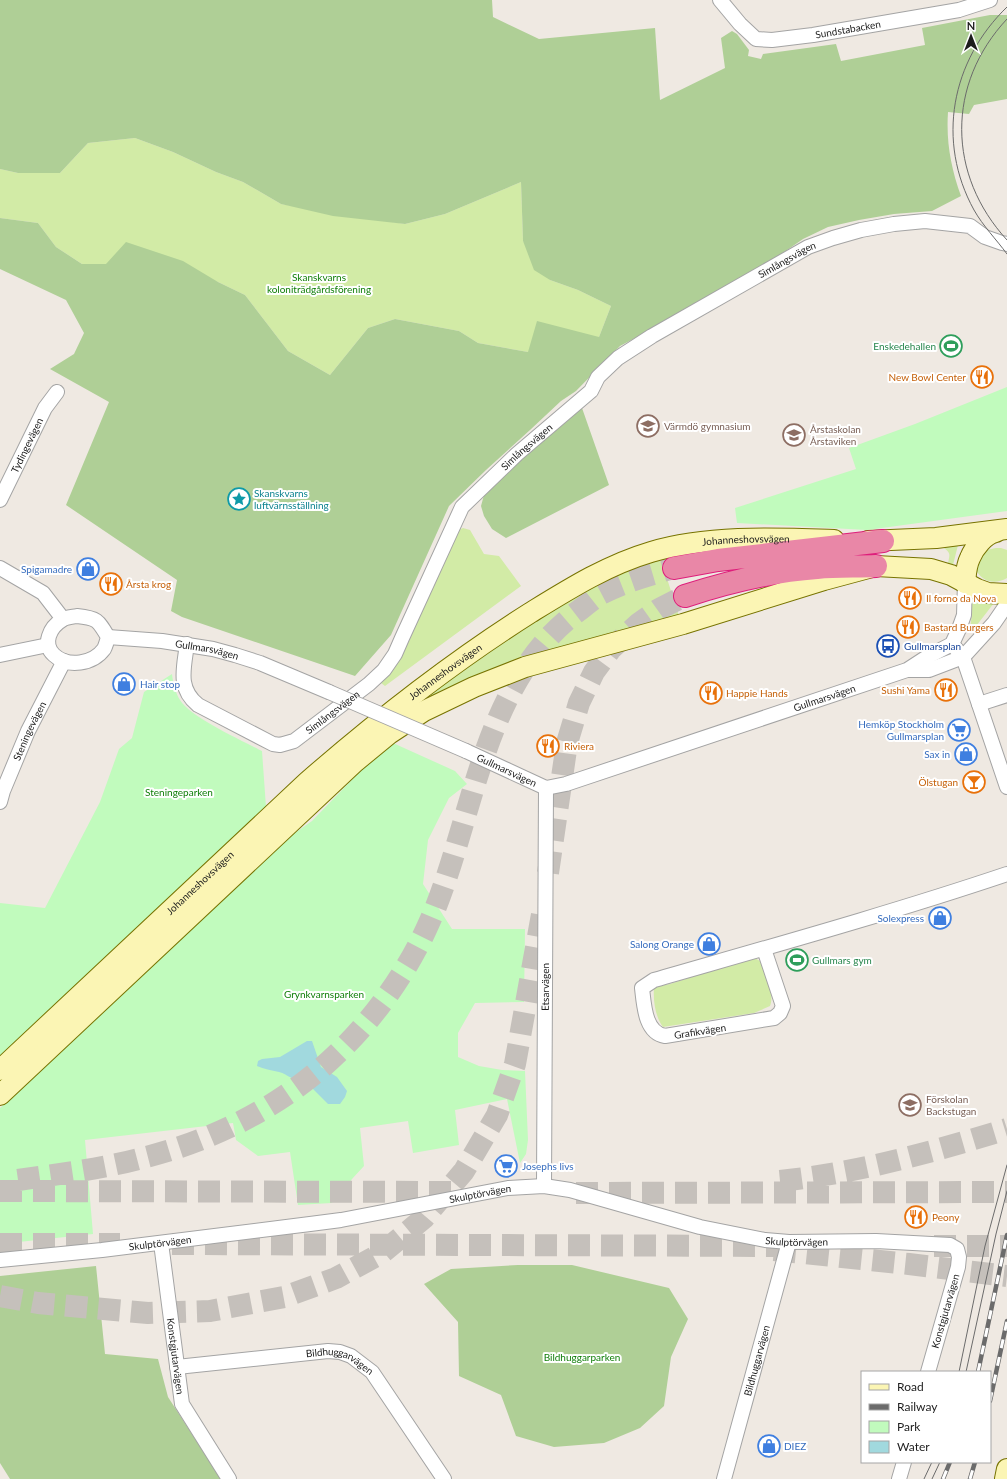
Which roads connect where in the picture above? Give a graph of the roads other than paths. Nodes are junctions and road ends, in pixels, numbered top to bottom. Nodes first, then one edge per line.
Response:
1 (720, 0) edge
2 (990, 0) edge
3 (1007, 244) edge
4 (57, 392) dead end
5 (0, 500) edge
6 (1003, 532) edge
7 (883, 541) junction
8 (876, 566) junction
9 (0, 568) edge
10 (674, 568) tunnel mouth
11 (965, 583) junction
12 (1007, 594) edge
13 (685, 596) tunnel mouth
14 (1007, 604) edge
15 (63, 619) junction
16 (108, 637) junction
17 (187, 644) junction
18 (952, 644) junction
19 (48, 645) junction
20 (0, 655) edge
21 (963, 657) junction
22 (64, 661) junction
23 (907, 670) junction
24 (1007, 695) edge
25 (979, 704) junction
26 (1006, 778) edge
27 (546, 788) junction
28 (0, 802) edge
29 (1007, 874) edge
30 (764, 949) junction
31 (0, 1070) edge
32 (0, 1096) edge
33 (544, 1186) junction
34 (789, 1242) junction
35 (161, 1243) junction
36 (957, 1249) joint
37 (0, 1260) edge
38 (177, 1367) junction
39 (928, 1371) edge
40 (904, 1463) edge
41 (1007, 1469) edge
42 (229, 1479) edge
43 (444, 1479) edge
44 (724, 1479) edge
45 (899, 1479) edge
46 (1005, 1479) edge

1 - 2 street, Sundstabacken
3 - 17 street, Simlångsvägen
4 - 5 street, Tydingevägen
6 - 7 main road, Johanneshovsvägen
6 - 11 main road
7 - 10 highway
7 - 31 main road, Johanneshovsvägen
8 - 11 main road, Johanneshovsvägen
8 - 13 highway
8 - 32 main road, Johanneshovsvägen
9 - 15 street
11 - 12 main road, Johanneshovsvägen
11 - 18 street
14 - 21 street, Gullmarsvägen
15 - 16 street
15 - 19 street
16 - 17 street, Gullmarsvägen
16 - 22 street
17 - 27 street, Gullmarsvägen, bridge
18 - 21 street
18 - 23 street, Gullmarsvägen
19 - 20 street
19 - 22 street
21 - 23 street, Gullmarsvägen
21 - 25 street
22 - 28 street, Steningevägen
23 - 27 street, Gullmarsvägen
24 - 25 street
25 - 26 street
27 - 33 street, Etsarvägen
29 - 30 street, Grafikvägen
30 - 30 street, Grafikvägen
33 - 34 street, Skulptörvägen
33 - 35 street, Skulptörvägen
34 - 36 street, Skulptörvägen
34 - 44 street, Bildhuggarvägen
35 - 37 street, Skulptörvägen
35 - 38 street, Konstgjutarvägen
36 - 39 street, Konstgjutarvägen
38 - 42 street, Konstgjutarvägen
38 - 43 street, Bildhuggarvägen
40 - 45 street
41 - 46 main road

